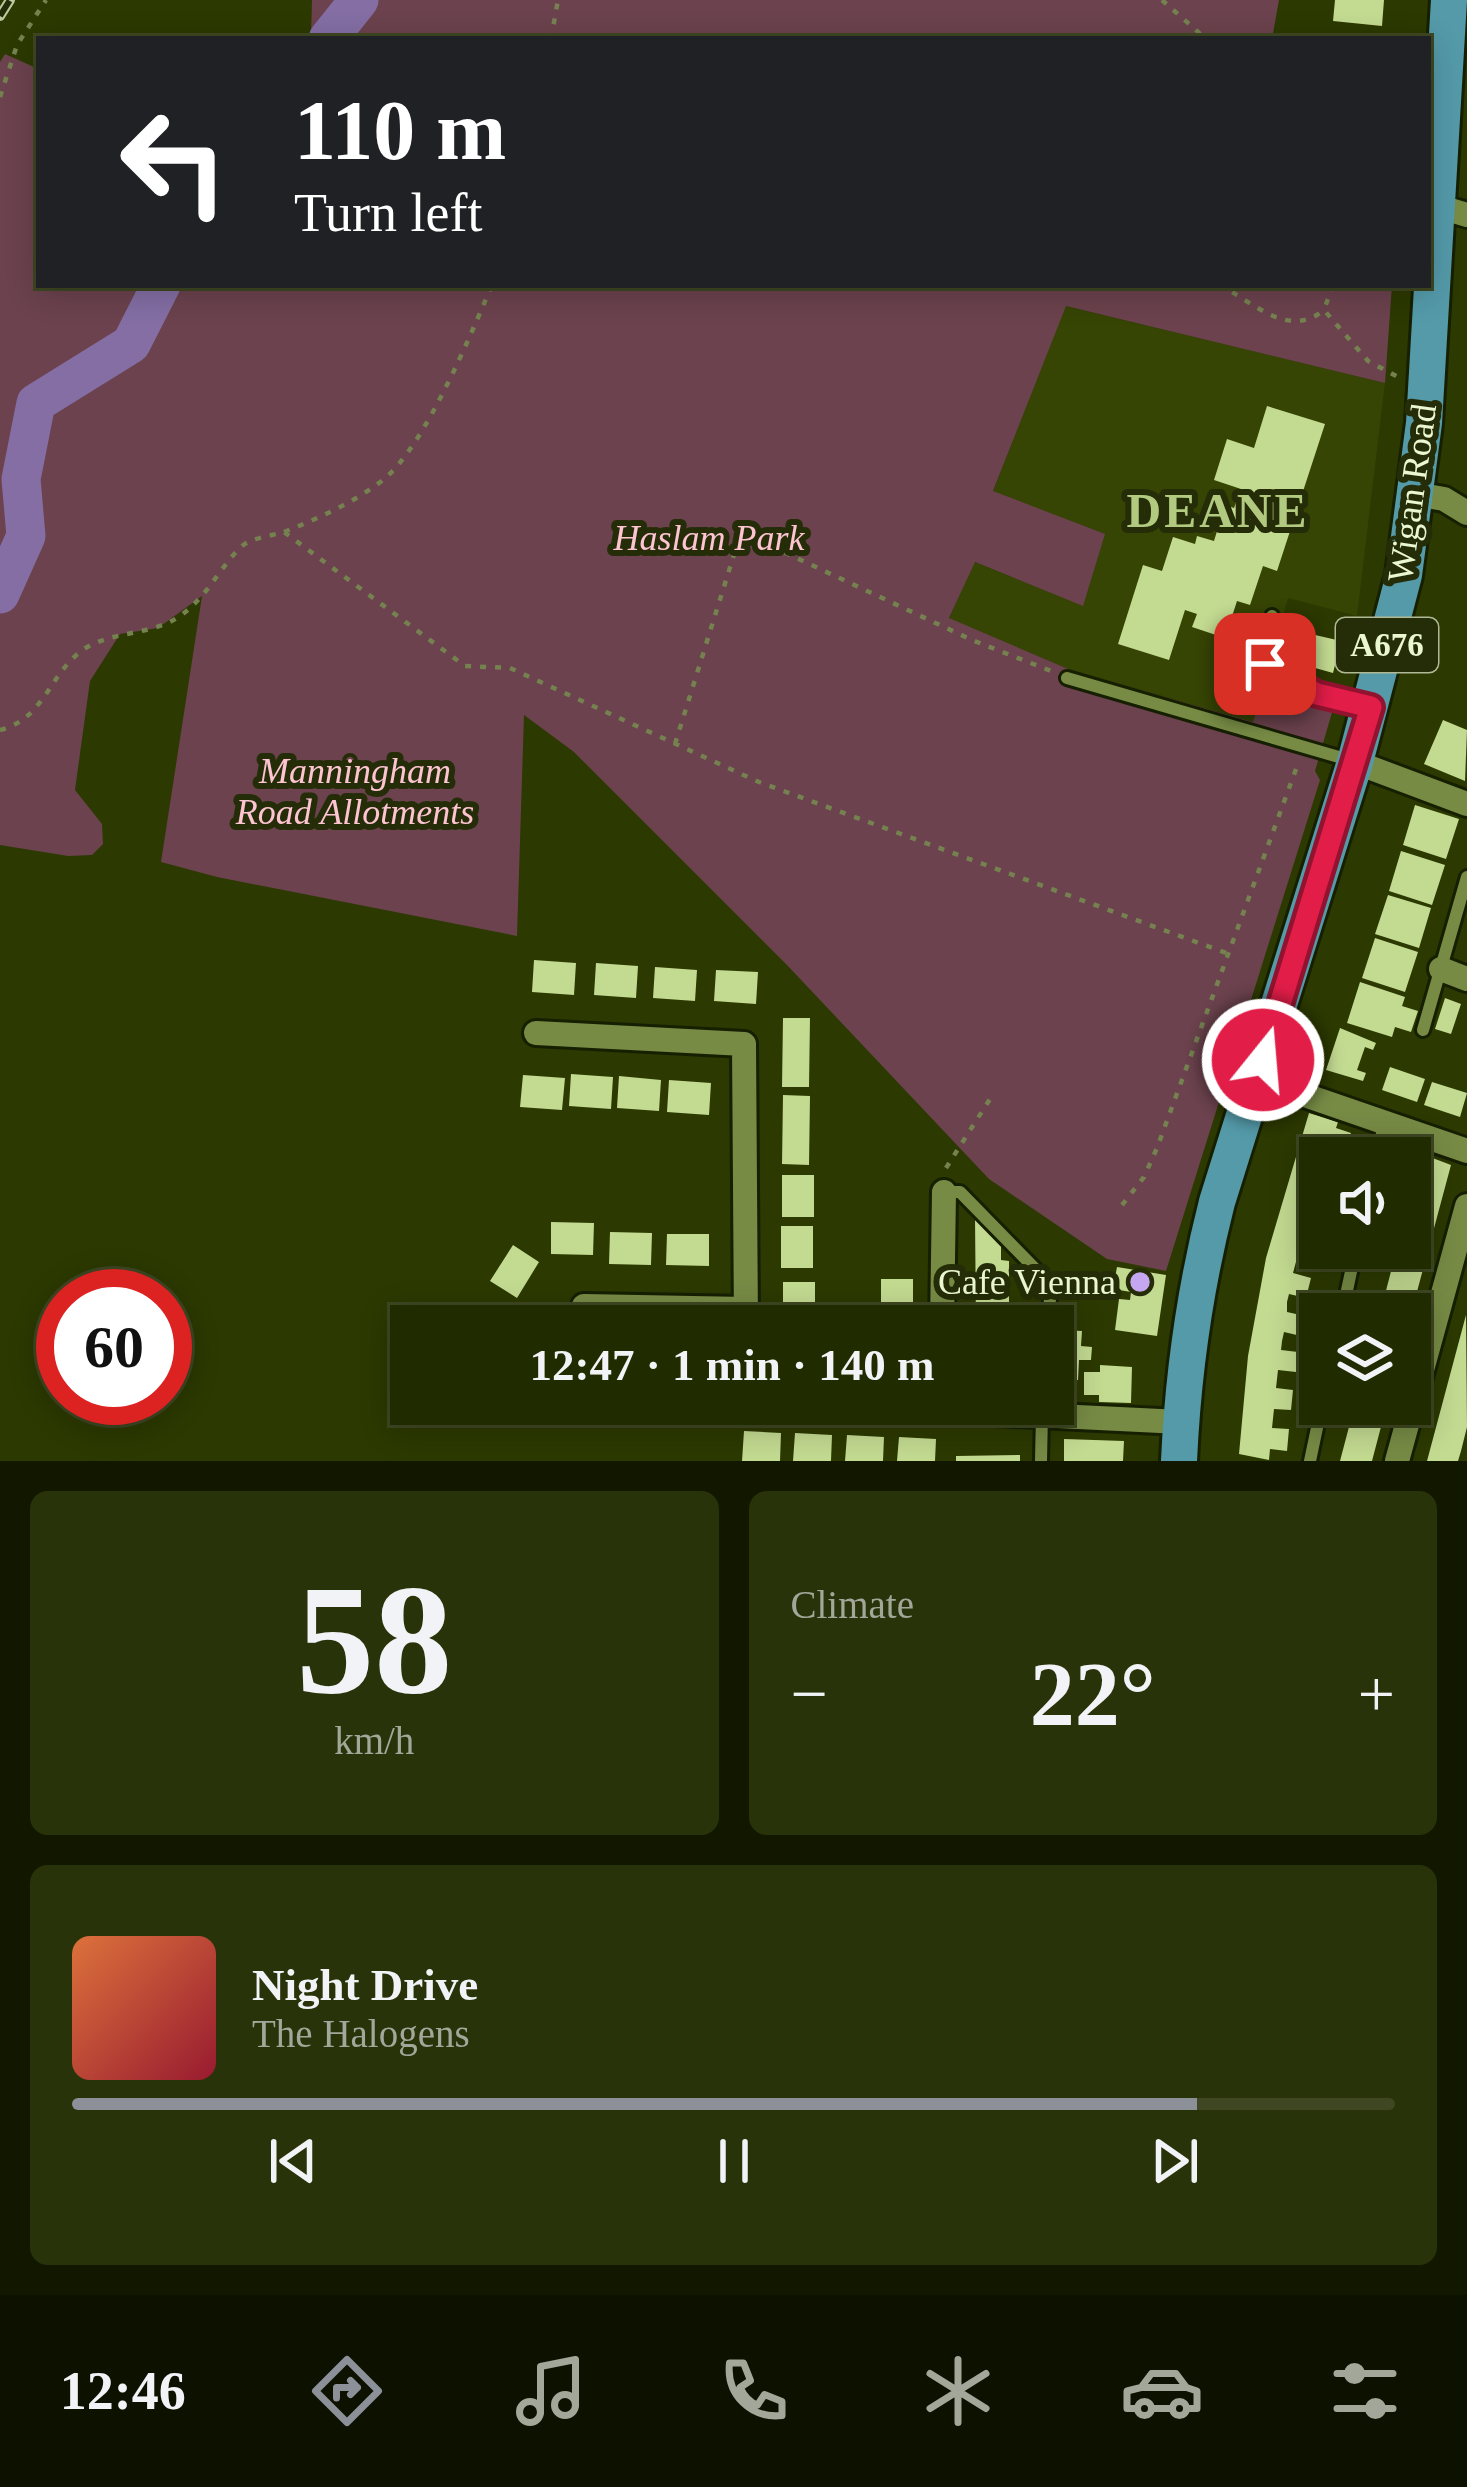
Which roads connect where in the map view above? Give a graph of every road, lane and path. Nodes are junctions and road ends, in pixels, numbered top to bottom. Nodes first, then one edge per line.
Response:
1 (46, 0) edge
2 (558, 0) edge
3 (1162, 0) edge
4 (1449, 0) edge
5 (552, 36) edge
6 (1202, 36) edge
7 (0, 97) edge
8 (1452, 211) edge
9 (492, 288) edge
10 (1224, 288) edge
11 (1332, 288) edge
12 (1324, 310) junction
13 (1426, 388) junction
14 (1417, 494) junction
15 (1467, 512) edge
16 (284, 532) junction
17 (1273, 616) dead end
18 (1067, 678) joint
19 (1371, 707) junction
20 (0, 730) edge
21 (675, 744) junction
22 (1304, 747) junction
23 (1355, 762) junction
24 (1467, 804) edge
25 (1467, 877) edge
26 (1464, 898) edge
27 (1229, 954) junction
28 (1441, 968) junction
29 (1467, 979) edge
30 (1423, 1030) dead end
31 (536, 1033) dead end
32 (1258, 1079) junction
33 (990, 1099) dead end
34 (1384, 1123) junction
35 (1381, 1137) edge
36 (1467, 1151) edge
37 (944, 1192) junction
38 (1122, 1205) dead end
39 (1467, 1206) edge
40 (746, 1305) edge
41 (942, 1305) edge
42 (1050, 1305) edge
43 (1074, 1413) edge
44 (1181, 1422) junction
45 (1042, 1425) edge
46 (1318, 1425) edge
47 (1041, 1461) edge
48 (1179, 1461) edge
49 (1310, 1461) edge
50 (1396, 1461) edge

1 - 7 path
2 - 5 path
3 - 6 path
4 - 8 main road, Wigan Road / A676
8 - 13 main road, Wigan Road / A676
9 - 16 path
10 - 12 path
11 - 12 path
12 - 13 path
13 - 14 main road, Wigan Road / A676
14 - 15 street
14 - 19 main road, Wigan Road / A676
16 - 20 path
16 - 21 path
17 - 19 lane
18 - 21 path
18 - 22 lane
19 - 23 main road, Wigan Road / A676
21 - 27 path
22 - 23 lane
22 - 27 path
23 - 24 street
23 - 32 main road, Wigan Road / A676
25 - 26 lane
26 - 28 lane
27 - 38 path
28 - 29 street
28 - 30 lane
31 - 40 street
32 - 34 street
32 - 44 main road, Wigan Road / A676
33 - 37 path
34 - 35 lane
34 - 36 street
37 - 41 street
37 - 42 lane
39 - 50 street
43 - 44 street
44 - 48 main road, Wigan Road / A676
45 - 47 lane
46 - 49 lane

